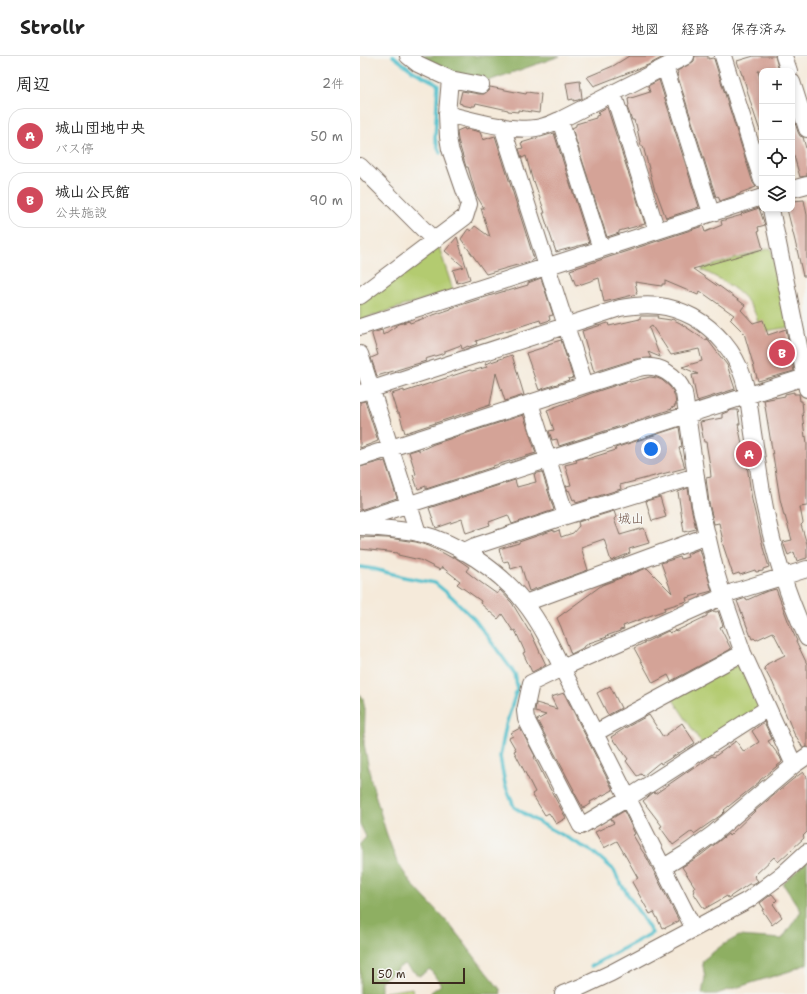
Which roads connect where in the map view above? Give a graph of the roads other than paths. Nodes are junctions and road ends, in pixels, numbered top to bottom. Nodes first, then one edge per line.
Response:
1 (408, 56) edge
2 (686, 56) edge
3 (723, 56) edge
4 (784, 56) edge
5 (665, 66) junction
6 (788, 68) edge
7 (450, 79) junction
8 (481, 85) dead end
9 (795, 91) edge
10 (613, 93) junction
11 (447, 114) junction
12 (560, 120) junction
13 (502, 126) junction
14 (807, 129) edge
15 (360, 166) edge
16 (761, 176) edge
17 (807, 185) edge
18 (795, 188) edge
19 (759, 198) edge
20 (771, 212) edge
21 (711, 213) junction
22 (657, 231) junction
23 (434, 240) junction
24 (601, 249) junction
25 (547, 266) junction
26 (360, 296) edge
27 (566, 326) junction
28 (360, 327) edge
29 (804, 350) edge
30 (360, 354) edge
31 (806, 383) edge
32 (585, 384) junction
33 (366, 391) edge
34 (747, 395) junction
35 (530, 403) junction
36 (687, 415) junction
37 (390, 448) junction
38 (360, 458) edge
39 (548, 460) junction
40 (696, 476) junction
41 (408, 504) junction
42 (566, 516) junction
43 (360, 520) edge
44 (360, 527) edge
45 (418, 533) junction
46 (707, 536) junction
47 (464, 552) junction
48 (807, 569) edge
49 (783, 576) junction
50 (723, 596) junction
51 (525, 603) junction
52 (807, 638) edge
53 (743, 653) junction
54 (562, 668) junction
55 (768, 708) junction
56 (595, 733) junction
57 (807, 756) edge
58 (794, 765) junction
59 (628, 798) junction
60 (807, 852) edge
61 (664, 867) junction
62 (694, 929) junction
63 (563, 994) edge

1 - 7 street
2 - 5 street
3 - 16 street
4 - 6 street
5 - 10 street
5 - 21 street
7 - 8 street
7 - 11 street
9 - 14 street
10 - 12 street
10 - 22 street
11 - 13 street
11 - 23 street
12 - 13 street
12 - 24 street
13 - 25 street
15 - 23 street
17 - 18 street
19 - 21 street
20 - 29 street
21 - 22 street
22 - 24 street
23 - 26 street
24 - 25 street
25 - 27 street
25 - 28 street
27 - 32 street
27 - 33 street
27 - 34 street
29 - 31 street
30 - 33 street
31 - 34 street
32 - 35 street
32 - 36 street
33 - 37 street
34 - 36 street
34 - 49 street
35 - 37 street
35 - 39 street
36 - 39 street
36 - 40 street
37 - 38 street
37 - 41 street
39 - 41 street
39 - 42 street
40 - 42 street
40 - 46 street
41 - 43 street
41 - 45 street
42 - 47 street
44 - 45 street
45 - 47 street
46 - 50 street
46 - 51 street
47 - 51 street
48 - 49 street
49 - 50 street
49 - 52 street
50 - 53 street
50 - 54 street
51 - 54 street
53 - 55 street
53 - 56 street
54 - 56 street
54 - 59 street
55 - 58 street
55 - 59 street
56 - 59 street
57 - 58 street
58 - 61 street
59 - 61 street
60 - 62 street
61 - 62 street
62 - 63 street

